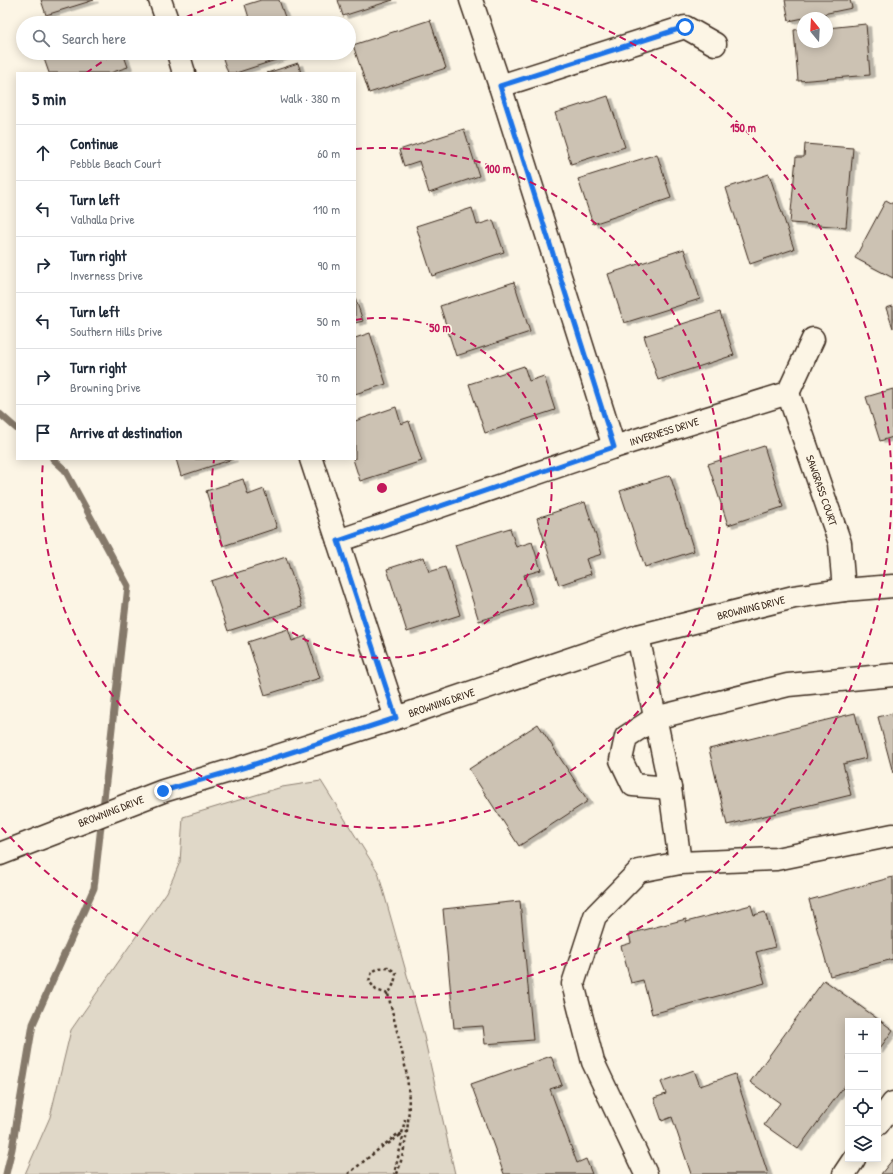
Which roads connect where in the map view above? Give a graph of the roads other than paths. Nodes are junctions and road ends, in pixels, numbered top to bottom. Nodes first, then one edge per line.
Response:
1 (160, 0) edge
2 (471, 0) edge
3 (166, 16) edge
4 (714, 44) dead end
5 (180, 60) edge
6 (184, 72) edge
7 (500, 86) junction
8 (813, 338) dead end
9 (788, 393) junction
10 (614, 447) junction
11 (311, 460) edge
12 (338, 541) junction
13 (893, 586) edge
14 (844, 590) junction
15 (638, 636) junction
16 (893, 675) edge
17 (396, 718) junction
18 (655, 718) junction
19 (670, 788) junction
20 (893, 835) edge
21 (0, 854) edge
22 (680, 863) junction
23 (893, 1103) edge
24 (881, 1120) edge
25 (852, 1162) edge
26 (646, 1174) edge
27 (844, 1174) edge

1 - 3 street
2 - 7 street
4 - 7 street
5 - 6 street
7 - 10 street
8 - 9 street
9 - 10 street, INVERNESS DRIVE
9 - 14 street, SAWGRASS COURT
10 - 12 street, INVERNESS DRIVE
11 - 12 street
12 - 17 street
13 - 14 street, BROWNING DRIVE
14 - 15 street, BROWNING DRIVE
15 - 17 street, BROWNING DRIVE
15 - 18 street
16 - 18 street
17 - 21 street, BROWNING DRIVE
18 - 19 street
18 - 19 street
19 - 22 street
20 - 22 street
22 - 26 street
23 - 24 street
25 - 27 street

